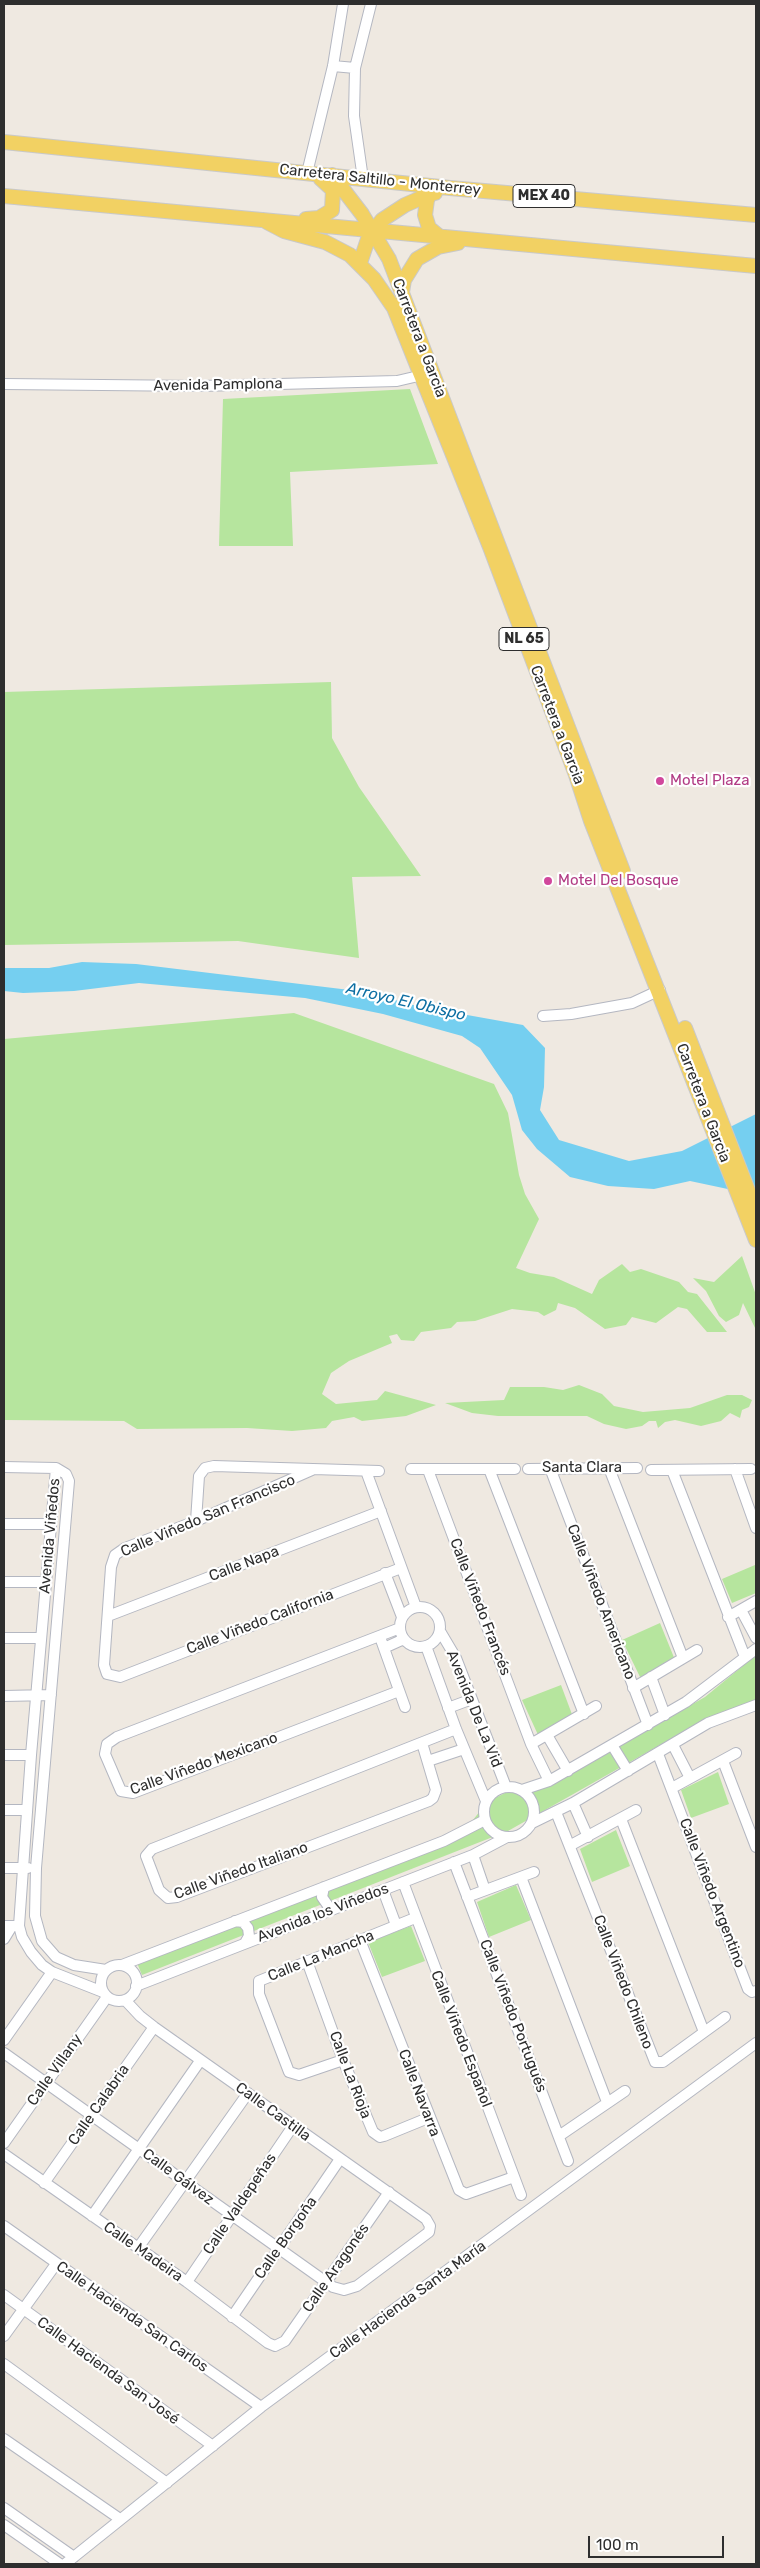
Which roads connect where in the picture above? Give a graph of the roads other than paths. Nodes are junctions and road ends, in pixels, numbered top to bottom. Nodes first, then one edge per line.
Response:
1 (343, 4) edge
2 (371, 4) edge
3 (332, 66) junction
4 (355, 68) junction
5 (4, 142) edge
6 (310, 173) junction
7 (332, 175) junction
8 (364, 179) junction
9 (450, 188) junction
10 (430, 194) junction
11 (4, 196) edge
12 (756, 215) edge
13 (263, 220) junction
14 (286, 221) junction
15 (373, 230) junction
16 (440, 237) junction
17 (473, 240) junction
18 (360, 264) junction
19 (756, 266) edge
20 (402, 292) junction
21 (427, 374) junction
22 (4, 384) edge
23 (660, 990) junction
24 (543, 1016) dead end
25 (716, 1123) junction
26 (756, 1211) edge
27 (756, 1238) edge
28 (4, 1468) edge
29 (56, 1468) junction
30 (489, 1468) junction
31 (528, 1468) dead end
32 (550, 1468) junction
33 (609, 1468) junction
34 (637, 1468) dead end
35 (411, 1469) dead end
36 (515, 1469) dead end
37 (751, 1469) dead end
38 (312, 1470) junction
39 (428, 1470) junction
40 (651, 1470) dead end
41 (672, 1470) junction
42 (735, 1470) junction
43 (366, 1471) junction
44 (379, 1472) dead end
45 (380, 1511) junction
46 (196, 1521) junction
47 (4, 1524) edge
48 (51, 1524) junction
49 (756, 1528) edge
50 (401, 1568) junction
51 (385, 1573) junction
52 (4, 1582) edge
53 (46, 1582) junction
54 (756, 1601) edge
55 (416, 1607) junction
56 (741, 1610) junction
57 (108, 1616) junction
58 (402, 1617) junction
59 (728, 1617) junction
60 (400, 1628) junction
61 (440, 1631) junction
62 (380, 1637) junction
63 (4, 1638) edge
64 (41, 1638) junction
65 (756, 1638) edge
66 (404, 1639) junction
67 (426, 1646) junction
68 (384, 1648) junction
69 (756, 1649) edge
70 (697, 1650) dead end
71 (683, 1658) junction
72 (745, 1658) junction
73 (120, 1677) joint
74 (651, 1677) junction
75 (634, 1688) junction
76 (398, 1691) junction
77 (51, 1695) junction
78 (4, 1696) edge
79 (36, 1696) junction
80 (472, 1699) junction
81 (756, 1705) edge
82 (596, 1706) dead end
83 (405, 1707) dead end
84 (448, 1708) junction
85 (665, 1715) junction
86 (580, 1716) junction
87 (648, 1725) junction
88 (456, 1729) junction
89 (547, 1735) junction
90 (422, 1743) junction
91 (531, 1744) junction
92 (612, 1745) junction
93 (673, 1745) junction
94 (464, 1749) junction
95 (736, 1753) dead end
96 (658, 1754) junction
97 (4, 1755) edge
98 (31, 1755) junction
99 (428, 1761) junction
100 (723, 1761) junction
101 (568, 1771) junction
102 (628, 1771) junction
103 (690, 1778) junction
104 (549, 1782) junction
105 (506, 1787) junction
106 (672, 1788) junction
107 (522, 1790) junction
108 (486, 1801) junction
109 (573, 1803) junction
110 (4, 1810) edge
111 (27, 1810) junction
112 (636, 1810) dead end
113 (556, 1812) junction
114 (620, 1819) junction
115 (485, 1820) junction
116 (532, 1823) junction
117 (508, 1837) junction
118 (588, 1837) junction
119 (571, 1846) junction
120 (756, 1847) edge
121 (473, 1855) junction
122 (454, 1862) junction
123 (4, 1868) edge
124 (23, 1868) junction
125 (36, 1868) junction
126 (534, 1872) dead end
127 (521, 1877) junction
128 (403, 1882) junction
129 (324, 1887) junction
130 (383, 1890) junction
131 (485, 1890) junction
132 (467, 1897) junction
133 (331, 1910) junction
134 (415, 1918) junction
135 (235, 1921) junction
136 (396, 1925) junction
137 (12, 1926) edge
138 (4, 1938) edge
139 (360, 1940) junction
140 (246, 1943) junction
141 (307, 1961) junction
142 (122, 1965) junction
143 (106, 1970) junction
144 (52, 1972) junction
145 (136, 1986) junction
146 (756, 1991) edge
147 (105, 1995) junction
148 (125, 2000) junction
149 (724, 2017) dead end
150 (154, 2027) junction
151 (704, 2032) junction
152 (4, 2040) edge
153 (756, 2043) edge
154 (4, 2053) edge
155 (343, 2060) junction
156 (200, 2061) junction
157 (45, 2083) junction
158 (625, 2091) dead end
159 (248, 2093) junction
160 (607, 2102) junction
161 (91, 2117) junction
162 (428, 2118) junction
163 (293, 2126) junction
164 (558, 2136) junction
165 (4, 2143) edge
166 (140, 2149) junction
167 (4, 2154) edge
168 (340, 2159) junction
169 (568, 2161) dead end
170 (514, 2177) junction
171 (186, 2182) junction
172 (44, 2183) junction
173 (389, 2192) junction
174 (521, 2195) dead end
175 (92, 2216) junction
176 (231, 2216) junction
177 (4, 2226) edge
178 (138, 2248) junction
179 (278, 2248) junction
180 (56, 2264) junction
181 (187, 2282) junction
182 (326, 2282) junction
183 (357, 2286) joint
184 (4, 2295) edge
185 (23, 2308) junction
186 (232, 2317) junction
187 (4, 2336) edge
188 (282, 2344) joint
189 (4, 2364) edge
190 (261, 2407) junction
191 (4, 2439) edge
192 (213, 2446) junction
193 (167, 2483) junction
194 (4, 2508) edge
195 (120, 2520) junction
196 (4, 2525) edge
197 (74, 2557) junction
198 (60, 2564) edge
199 (65, 2564) edge

1 - 3 street
2 - 4 street
3 - 4 street
3 - 6 street
4 - 8 street
5 - 6 main road, Carretera Saltillo - Monterrey / MEX 40
6 - 7 main road, Carretera Saltillo - Monterrey / MEX 40
6 - 14 main road
7 - 8 main road, Carretera Saltillo - Monterrey / MEX 40
7 - 15 main road, Carretera a Garcia / NL 65
8 - 9 main road, Carretera Saltillo - Monterrey / MEX 40
9 - 10 main road
9 - 12 main road, Carretera Saltillo - Monterrey / MEX 40
10 - 15 main road
10 - 16 main road
11 - 13 main road
13 - 14 main road
13 - 18 main road, Carretera a Garcia / NL 65
14 - 15 main road
15 - 16 main road
15 - 18 main road
15 - 20 main road, Carretera a Garcia / NL 65
16 - 17 main road
17 - 19 main road
17 - 20 main road
18 - 21 main road, Carretera a Garcia / NL 65
20 - 21 main road, Carretera a Garcia / NL 65
21 - 22 street, Avenida Pamplona
21 - 23 main road, Carretera a Garcia / NL 65
21 - 25 main road, Carretera a Garcia / NL 65
23 - 24 street
23 - 25 main road, Carretera a Garcia / NL 65
25 - 26 main road, Carretera a Garcia / NL 65
25 - 27 main road, Carretera a Garcia / NL 65
28 - 29 street
29 - 48 street, Avenida Viñedos
29 - 77 street, Avenida Viñedos
30 - 36 street
30 - 39 street
30 - 86 street
31 - 32 street, Santa Clara
32 - 33 street, Santa Clara
32 - 75 street, Calle Viñedo Americano
33 - 34 street, Santa Clara
33 - 71 street
35 - 39 street
37 - 42 street
38 - 43 street
38 - 46 street, Calle Viñedo San Francisco
38 - 46 street
39 - 91 street, Calle Viñedo Francés
40 - 41 street
41 - 42 street
41 - 59 street
42 - 49 street
43 - 44 street
43 - 45 street
45 - 50 street
45 - 57 street, Calle Napa
46 - 57 street, Calle Viñedo San Francisco
47 - 48 street
48 - 53 street, Avenida Viñedos
50 - 51 street, Calle Viñedo California
50 - 55 street
51 - 58 street
51 - 73 street, Calle Viñedo California
52 - 53 street
53 - 64 street, Avenida Viñedos
54 - 56 street
55 - 58 street
55 - 61 street
56 - 59 street
56 - 65 street
57 - 73 street, Calle Viñedo San Francisco
58 - 60 street
59 - 72 street
60 - 62 street, Calle Viñedo Mexicano
60 - 66 street
61 - 67 street
61 - 80 street, Avenida De La Vid
62 - 68 street
62 - 76 street, Calle Viñedo Mexicano
63 - 64 street
64 - 79 street, Avenida Viñedos
66 - 67 street
66 - 68 street
67 - 84 street, Avenida De La Vid
68 - 76 street
69 - 72 street
70 - 71 street, Calle Viñedo Americano
71 - 74 street, Calle Viñedo Americano
72 - 85 street
74 - 75 street, Calle Viñedo Americano
74 - 85 street
75 - 87 street
76 - 83 street
77 - 79 street
77 - 125 street, Avenida Viñedos
78 - 79 street
79 - 98 street, Avenida Viñedos
80 - 84 street
80 - 105 street, Avenida De La Vid
81 - 93 street
82 - 86 street
84 - 88 street, Avenida De La Vid
85 - 87 street
86 - 89 street
87 - 92 street
88 - 90 street, Calle Viñedo Italiano
88 - 94 street, Avenida De La Vid
89 - 91 street
89 - 101 street
90 - 99 street, Calle Viñedo Italiano
90 - 99 street, Calle Viñedo Italiano
91 - 104 street, Calle Viñedo Francés
92 - 101 street
92 - 102 street
93 - 96 street
93 - 103 street
94 - 99 street
94 - 108 street, Avenida De La Vid
95 - 100 street
96 - 102 street
96 - 106 street, Calle Viñedo Argentino
97 - 98 street
98 - 111 street, Avenida Viñedos
100 - 103 street
100 - 120 street
101 - 104 street
102 - 109 street
103 - 106 street
104 - 107 street
105 - 107 street
105 - 108 street
106 - 146 street, Calle Viñedo Argentino
107 - 116 street
108 - 115 street
109 - 113 street
109 - 118 street
110 - 111 street
111 - 124 street, Avenida Viñedos
112 - 114 street
113 - 116 street
113 - 119 street, Calle Viñedo Chileno
114 - 118 street
114 - 151 street
115 - 117 street
115 - 129 street, Avenida los Viñedos
116 - 117 street
117 - 121 street, Avenida los Viñedos
118 - 119 street
119 - 151 street, Calle Viñedo Chileno
121 - 122 street, Avenida los Viñedos
121 - 131 street
122 - 128 street, Avenida los Viñedos
122 - 132 street, Calle Viñedo Portugués
123 - 124 street
124 - 125 street
124 - 137 street, Avenida Viñedos
125 - 143 street, Avenida Viñedos
126 - 127 street
127 - 131 street
127 - 160 street
128 - 130 street, Avenida los Viñedos
128 - 134 street, Calle Viñedo Español
129 - 133 street
129 - 135 street, Avenida los Viñedos
130 - 133 street, Avenida los Viñedos
130 - 136 street
131 - 132 street
132 - 164 street, Calle Viñedo Portugués
133 - 140 street, Avenida los Viñedos
134 - 136 street, Calle La Mancha
134 - 170 street, Calle Viñedo Español
135 - 140 street
135 - 142 street, Avenida los Viñedos
136 - 139 street, Calle La Mancha
137 - 138 street
137 - 144 street, Avenida Viñedos
139 - 141 street, Calle La Mancha
139 - 162 street, Calle Navarra
140 - 145 street, Avenida los Viñedos
141 - 155 street, Calle La Rioja
141 - 155 street, Calle La Mancha
142 - 143 street
142 - 145 street
143 - 147 street
144 - 147 street, Avenida Viñedos
144 - 152 street
145 - 148 street
147 - 148 street
147 - 157 street, Calle Villany
148 - 150 street, Calle Castilla
149 - 151 street, Calle Viñedo Chileno
150 - 156 street, Calle Castilla
150 - 161 street, Calle Calabria
153 - 190 street, Calle Hacienda Santa María
154 - 157 street, Calle Gálvez
155 - 162 street, Calle La Rioja
156 - 159 street, Calle Castilla
156 - 166 street
157 - 161 street, Calle Gálvez
157 - 165 street, Calle Villany
158 - 160 street
159 - 163 street, Calle Castilla
159 - 171 street
160 - 164 street
161 - 166 street, Calle Gálvez
161 - 172 street, Calle Calabria
162 - 170 street, Calle Navarra
163 - 168 street, Calle Castilla
163 - 176 street, Calle Valdepeñas
164 - 169 street, Calle Viñedo Portugués
166 - 171 street, Calle Gálvez
166 - 175 street
167 - 172 street, Calle Madeira
168 - 173 street, Calle Castilla
168 - 179 street, Calle Borgoña
170 - 174 street, Calle Viñedo Español
171 - 176 street, Calle Gálvez
171 - 178 street
172 - 175 street, Calle Madeira
173 - 182 street, Calle Aragonés
173 - 183 street, Calle Castilla
175 - 178 street, Calle Madeira
176 - 179 street, Calle Gálvez
176 - 181 street, Calle Valdepeñas
177 - 180 street, Calle Hacienda San Carlos
178 - 181 street, Calle Madeira
179 - 182 street, Calle Gálvez
179 - 186 street, Calle Borgoña
180 - 185 street
180 - 190 street, Calle Hacienda San Carlos
181 - 186 street, Calle Madeira
182 - 183 street, Calle Gálvez
182 - 188 street, Calle Aragonés
184 - 185 street, Calle Hacienda San José
185 - 187 street
185 - 192 street, Calle Hacienda San José
186 - 188 street, Calle Madeira
189 - 193 street
190 - 192 street, Calle Hacienda Santa María
191 - 195 street
192 - 193 street, Calle Hacienda Santa María
193 - 195 street, Calle Hacienda Santa María
194 - 197 street
195 - 197 street, Calle Hacienda Santa María
196 - 198 street
197 - 199 street, Calle Hacienda Santa María

